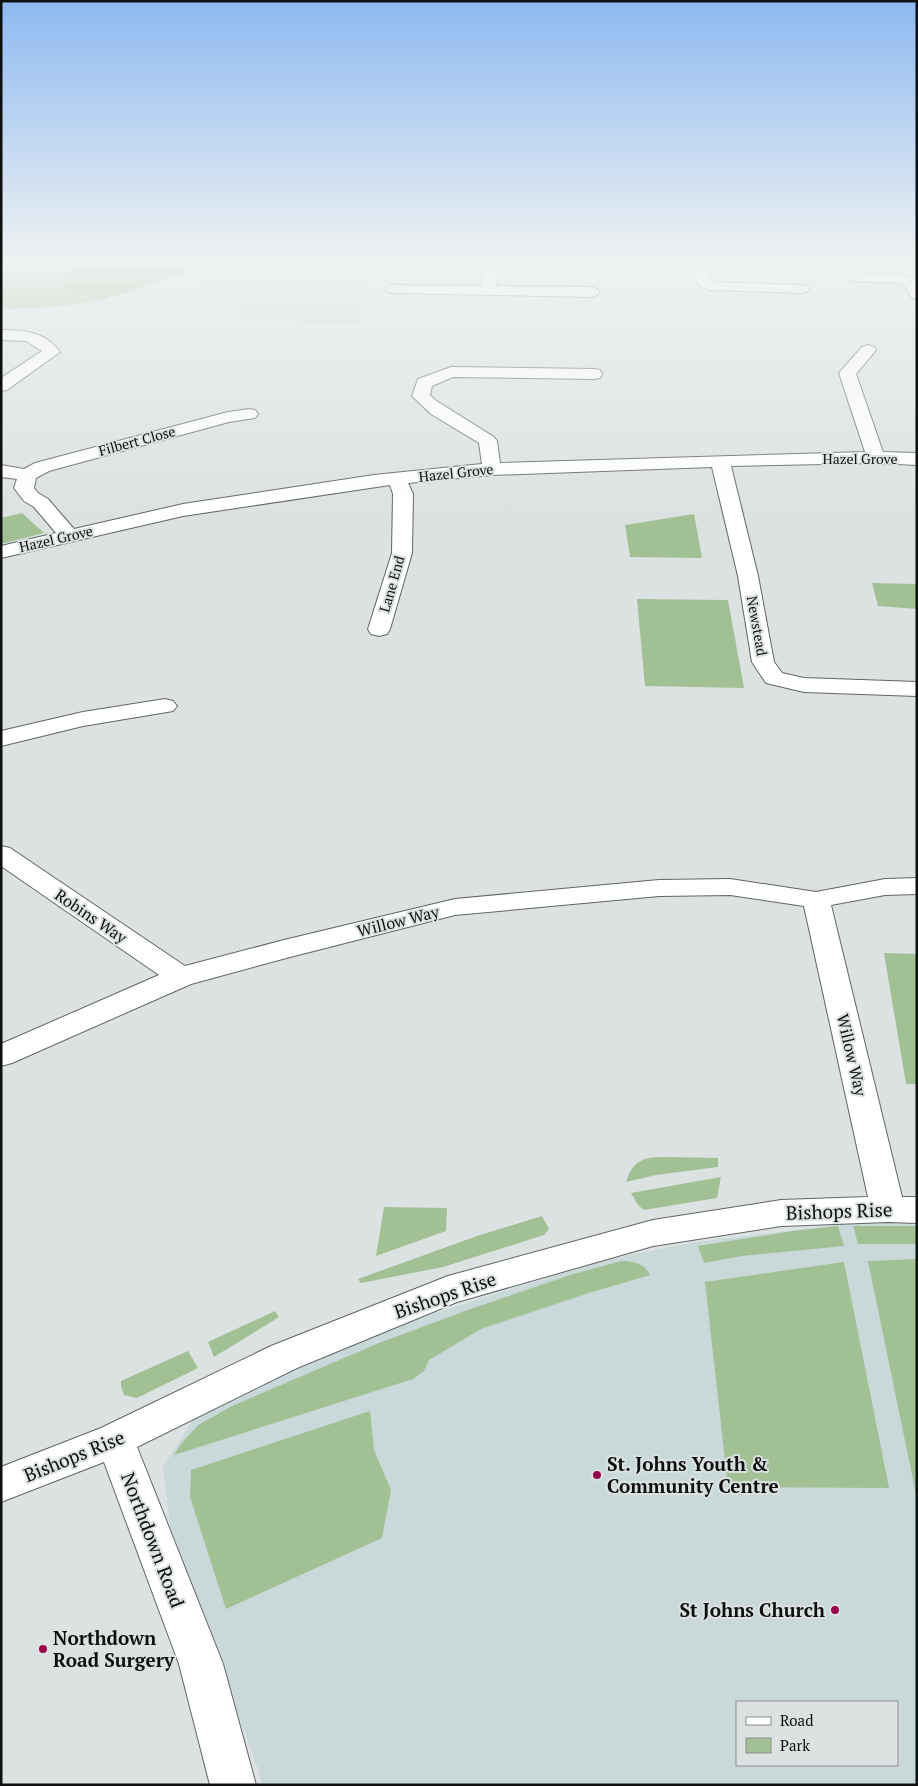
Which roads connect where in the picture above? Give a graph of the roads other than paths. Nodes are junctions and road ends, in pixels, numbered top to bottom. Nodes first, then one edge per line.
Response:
1 (45, 344) edge
2 (868, 350) dead end
3 (594, 374) dead end
4 (1, 386) edge
5 (249, 414) dead end
6 (876, 458) junction
7 (917, 459) edge
8 (720, 461) junction
9 (492, 469) junction
10 (1, 471) edge
11 (27, 475) junction
12 (396, 479) junction
13 (68, 536) junction
14 (1, 552) edge
15 (379, 630) dead end
16 (917, 690) edge
17 (165, 706) dead end
18 (1, 739) edge
19 (1, 854) edge
20 (917, 886) edge
21 (816, 900) junction
22 (180, 977) junction
23 (1, 1056) edge
24 (902, 1209) edge
25 (115, 1440) junction
26 (1, 1485) edge
27 (233, 1785) edge

1 - 4 street
2 - 6 street
3 - 9 street
5 - 11 street, Filbert Close
6 - 7 street, Hazel Grove
6 - 8 street, Hazel Grove
8 - 9 street, Hazel Grove
8 - 16 street, Newstead
9 - 12 street, Hazel Grove
10 - 11 street
11 - 13 street
12 - 13 street, Hazel Grove
12 - 15 street, Lane End
13 - 14 street, Hazel Grove
17 - 18 street
19 - 22 street, Robins Way
20 - 21 street, Willow Way
21 - 22 street, Willow Way
21 - 24 street, Willow Way
22 - 23 street, Willow Way
24 - 25 street, Bishops Rise
25 - 26 street, Bishops Rise
25 - 27 street, Northdown Road

